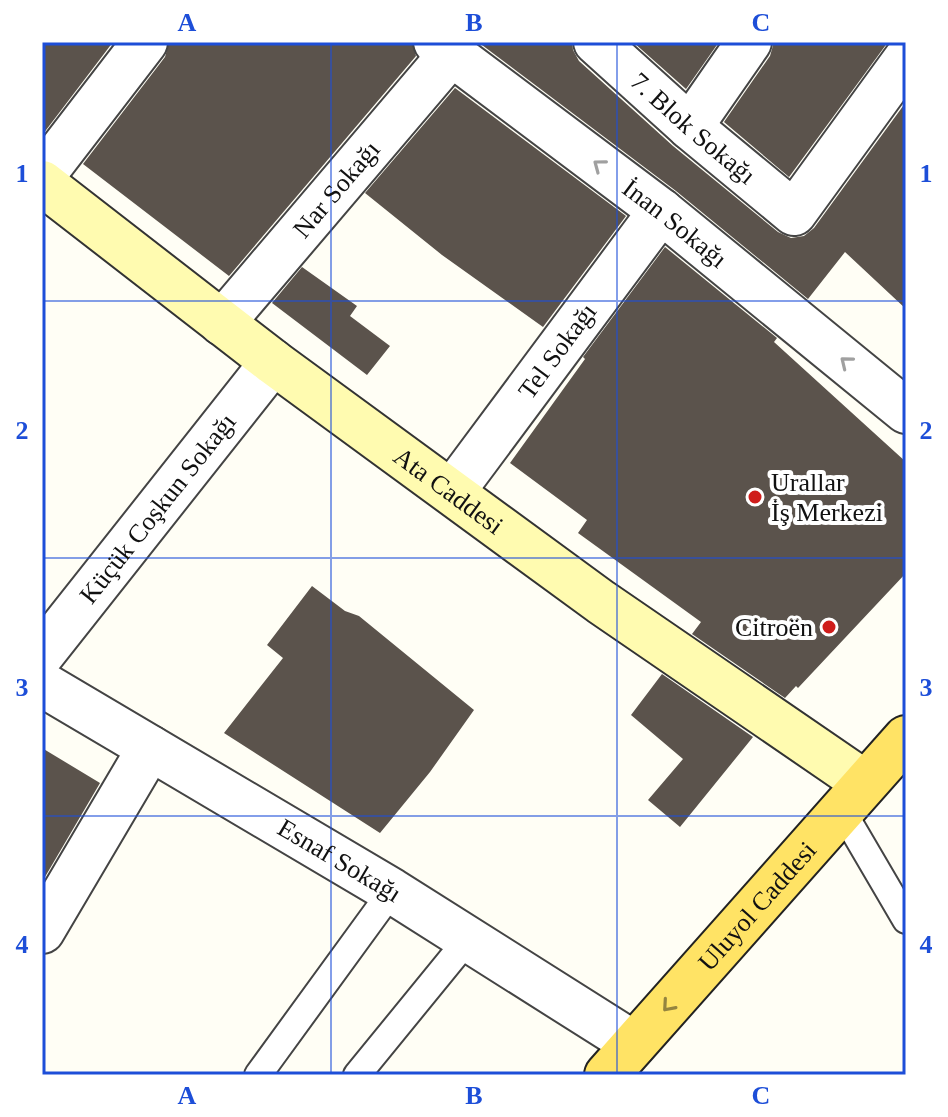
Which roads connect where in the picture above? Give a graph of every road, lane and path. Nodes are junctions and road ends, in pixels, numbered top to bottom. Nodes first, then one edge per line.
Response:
1 (145, 42) edge
2 (596, 42) edge
3 (749, 42) edge
4 (444, 48) edge
5 (906, 59) edge
6 (690, 127) junction
7 (42, 176) edge
8 (42, 183) edge
9 (661, 211) junction
10 (222, 323) junction
11 (273, 362) junction
12 (906, 411) edge
13 (452, 492) junction
14 (42, 654) edge
15 (42, 684) edge
16 (906, 738) edge
17 (150, 748) junction
18 (853, 796) junction
19 (392, 891) junction
20 (906, 920) edge
21 (42, 931) edge
22 (468, 939) junction
23 (620, 1060) edge
24 (258, 1075) edge
25 (357, 1075) edge

1 - 7 street
2 - 6 street, 7. Blok Sokağı
3 - 6 street
9 -> 4 street, İnan Sokağı
4 - 10 street, Nar Sokağı
5 - 6 street, 7. Blok Sokağı
8 - 10 street, Ata Caddesi
12 -> 9 street, İnan Sokağı
9 - 13 street, Tel Sokağı
10 - 11 street, Ata Caddesi
11 - 13 street, Ata Caddesi
11 - 14 street, Küçük Coşkun Sokağı
13 - 18 street, Ata Caddesi
15 - 17 street, Esnaf Sokağı
16 - 18 main road, Uluyol Caddesi
17 - 19 street, Esnaf Sokağı
17 - 21 street
18 - 20 lane
18 -> 23 main road, Uluyol Caddesi
19 - 22 street, Esnaf Sokağı
19 - 24 lane
22 - 23 street, Esnaf Sokağı
22 - 25 lane

